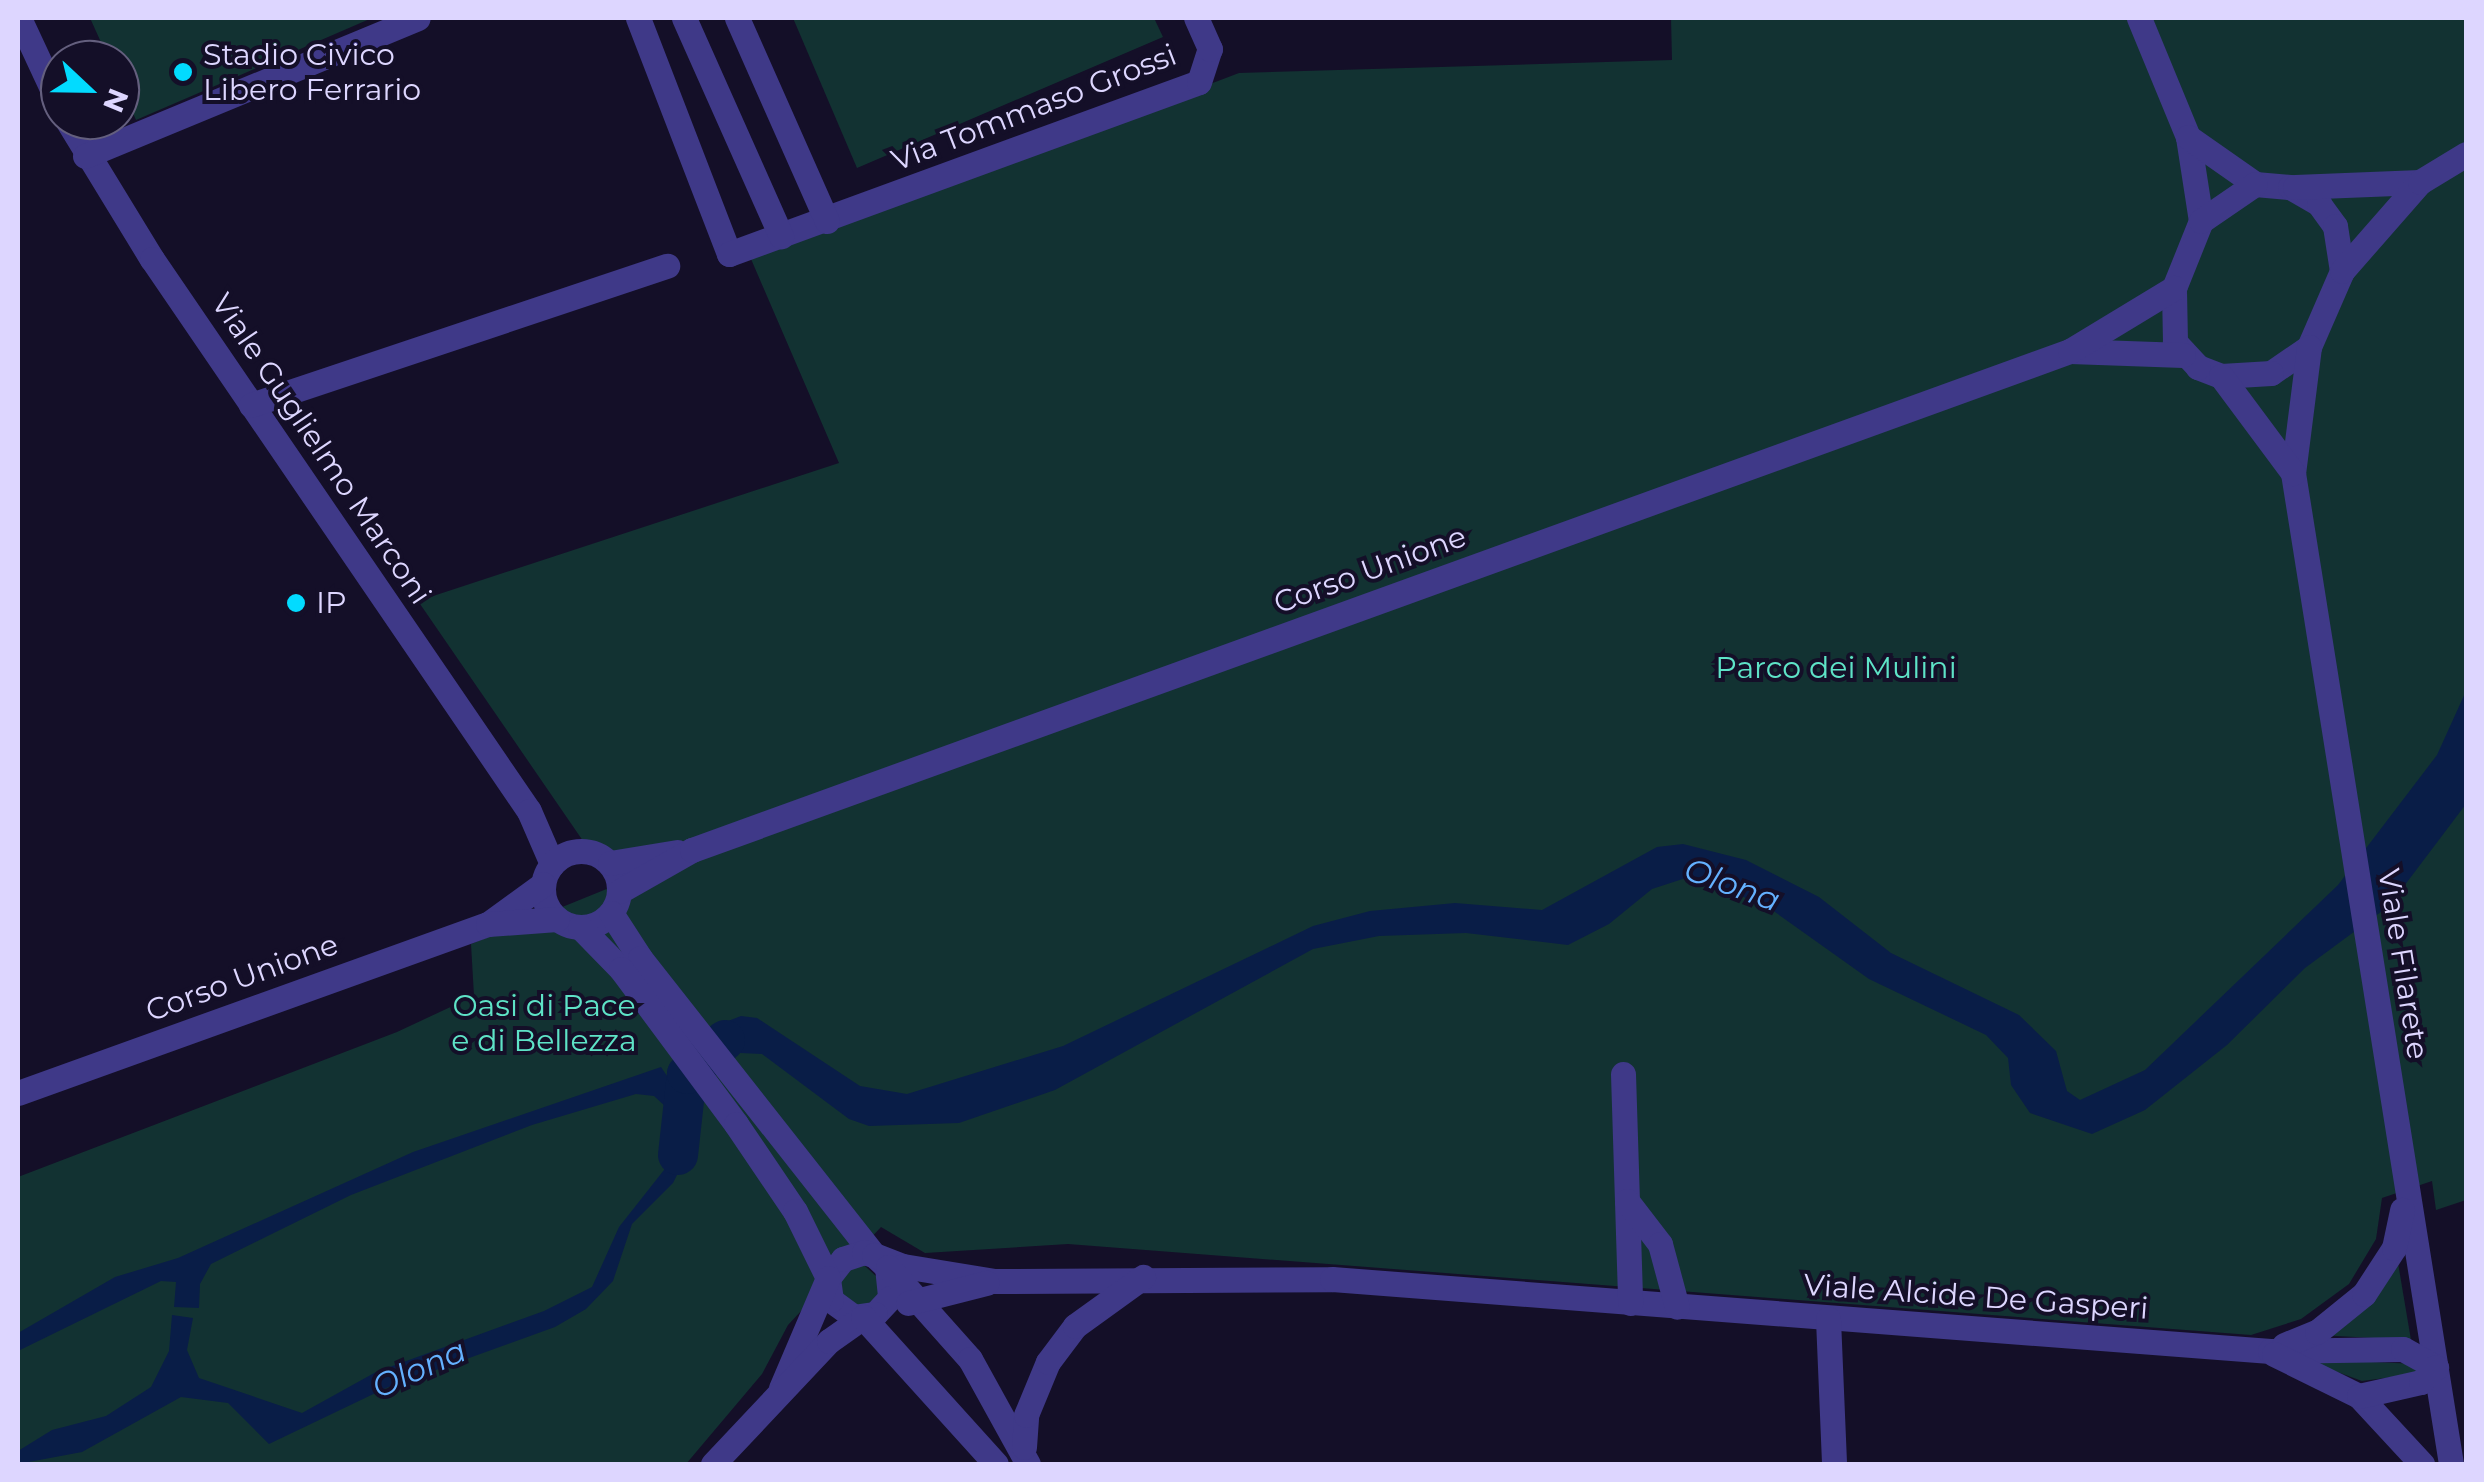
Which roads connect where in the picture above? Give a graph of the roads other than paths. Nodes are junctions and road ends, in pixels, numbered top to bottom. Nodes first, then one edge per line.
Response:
1 (19, 18) edge
2 (418, 18) edge
3 (638, 18) edge
4 (684, 18) edge
5 (738, 18) edge
6 (1196, 18) edge
7 (2139, 18) edge
8 (25, 52) edge
9 (40, 75) edge
10 (2188, 136) junction
11 (76, 140) edge
12 (2466, 154) edge
13 (84, 156) junction
14 (2420, 182) junction
15 (2256, 184) junction
16 (2290, 187) junction
17 (827, 221) junction
18 (2200, 221) junction
19 (781, 236) junction
20 (668, 266) dead end
21 (2342, 271) junction
22 (2174, 288) junction
23 (2309, 346) junction
24 (2070, 351) junction
25 (2183, 355) junction
26 (2221, 376) junction
27 (252, 404) junction
28 (2294, 473) junction
29 (529, 812) junction
30 (583, 850) junction
31 (692, 850) junction
32 (610, 863) junction
33 (547, 874) junction
34 (615, 902) junction
35 (568, 923) junction
36 (488, 924) junction
37 (630, 964) junction
38 (1624, 1074) dead end
39 (18, 1093) edge
40 (2405, 1195) junction
41 (1628, 1201) junction
42 (881, 1261) junction
43 (1144, 1277) junction
44 (828, 1278) junction
45 (995, 1280) junction
46 (920, 1300) junction
47 (1630, 1303) junction
48 (1677, 1306) junction
49 (869, 1315) junction
50 (1828, 1318) junction
51 (2270, 1351) junction
52 (2436, 1368) junction
53 (781, 1388) junction
54 (2358, 1396) junction
55 (1026, 1456) edge
56 (712, 1464) edge
57 (996, 1464) edge
58 (1834, 1464) edge
59 (2422, 1464) edge
60 (2451, 1464) edge

1 - 8 street
2 - 13 street
3 - 19 street
4 - 19 street
5 - 17 street
6 - 17 street, Via Tommaso Grossi
7 - 10 street
8 - 9 street
10 - 15 street
10 - 18 street
11 - 13 street, Viale Guglielmo Marconi
12 - 14 street
13 - 27 street, Viale Guglielmo Marconi
14 - 16 street
14 - 21 street
15 - 16 street
15 - 18 street
16 - 21 street
17 - 19 street
18 - 22 street
20 - 27 street
21 - 23 street
22 - 24 street, Corso Unione
22 - 25 street
23 - 26 street
23 - 28 street, Viale Filarete
24 - 25 street, Corso Unione
24 - 31 street, Corso Unione
25 - 26 street
26 - 28 street, Viale Filarete
27 - 29 street, Viale Guglielmo Marconi
28 - 40 street, Viale Filarete
29 - 30 street, Viale Guglielmo Marconi
29 - 33 street, Viale Guglielmo Marconi
30 - 32 street, Viale Guglielmo Marconi
30 - 33 street
31 - 32 street, Corso Unione
31 - 34 street, Corso Unione
32 - 34 street, Viale Guglielmo Marconi
33 - 35 street, Viale Guglielmo Marconi
33 - 36 street, Corso Unione
34 - 35 street
34 - 37 street, Viale Guglielmo Marconi
35 - 36 street, Corso Unione
35 - 37 street, Viale Guglielmo Marconi
36 - 39 street, Corso Unione
37 - 42 street, Viale Guglielmo Marconi
37 - 44 street, Viale Guglielmo Marconi
38 - 41 street
40 - 51 street, Viale Alcide De Gasperi
40 - 52 street, Viale Filarete
41 - 47 street
41 - 48 street
42 - 44 street
42 - 45 street
42 - 46 street, Viale Guglielmo Marconi
42 - 49 street
43 - 45 street, Viale Alcide De Gasperi
43 - 47 street, Viale Alcide De Gasperi
43 - 55 street
44 - 49 street
44 - 53 street
45 - 46 street
46 - 49 street
46 - 55 street, Viale Guglielmo Marconi
47 - 48 street, Viale Alcide De Gasperi
48 - 50 street, Viale Alcide De Gasperi
49 - 53 street
49 - 57 street
50 - 51 street, Viale Alcide De Gasperi
50 - 58 street
51 - 52 street, Viale Alcide De Gasperi
51 - 54 street, Viale Alcide De Gasperi
52 - 54 street
52 - 60 street, Viale Filarete
53 - 56 street
54 - 59 street, Viale Alcide De Gasperi

